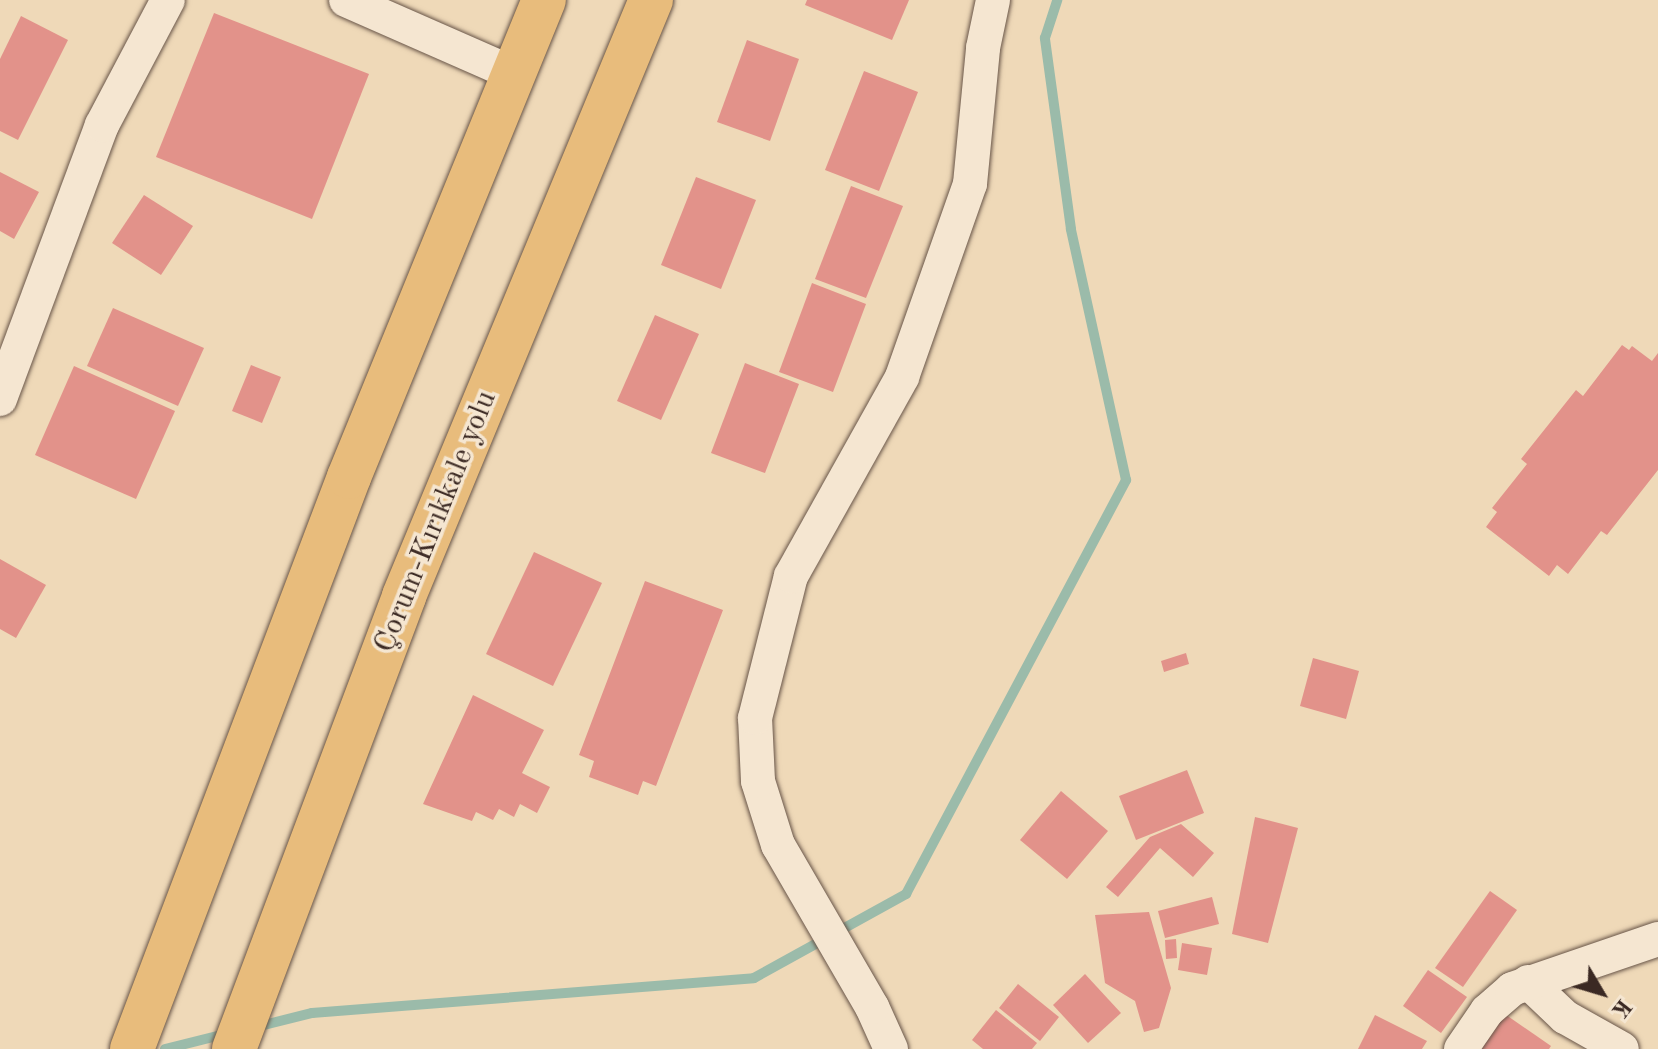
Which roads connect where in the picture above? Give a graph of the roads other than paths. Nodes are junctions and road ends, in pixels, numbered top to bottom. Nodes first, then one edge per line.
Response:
1 (168, 0) edge
2 (346, 0) edge
3 (544, 0) edge
4 (651, 0) edge
5 (993, 0) edge
6 (512, 73) junction
7 (14, 320) edge
8 (0, 399) edge
9 (1658, 939) edge
10 (1528, 982) junction
11 (132, 1049) edge
12 (234, 1049) edge
13 (891, 1049) edge
14 (1461, 1049) edge
15 (1622, 1049) edge

1 - 7 street
2 - 6 street
3 - 6 highway
4 - 12 highway, Çorum-Kırıkkale yolu
5 - 13 street
6 - 11 highway
7 - 8 street
9 - 10 street
10 - 14 street
10 - 15 street

